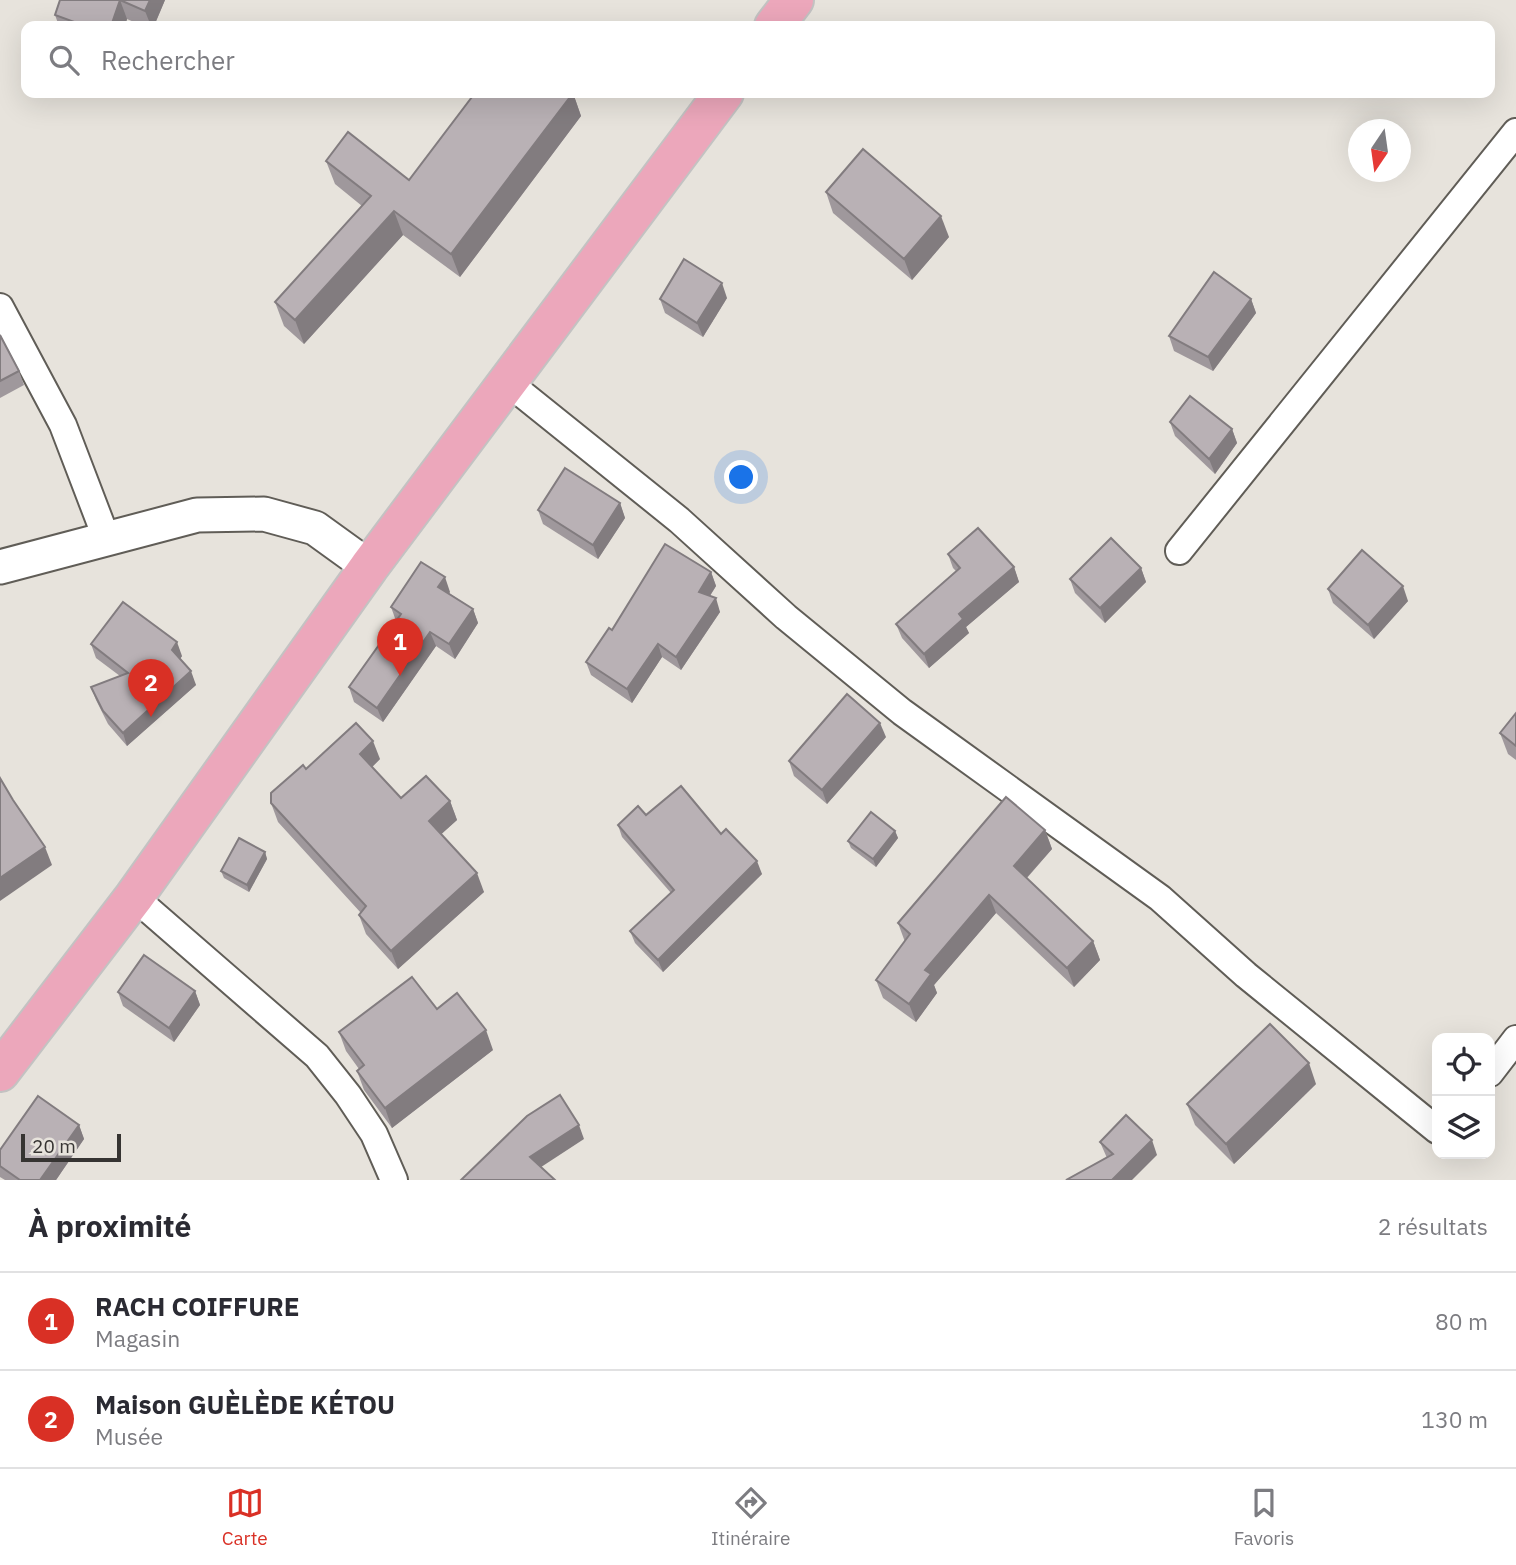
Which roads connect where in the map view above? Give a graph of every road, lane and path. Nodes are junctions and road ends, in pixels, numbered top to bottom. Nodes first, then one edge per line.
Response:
1 (794, 0) edge
2 (778, 21) edge
3 (720, 98) edge
4 (1516, 132) edge
5 (0, 307) edge
6 (506, 381) junction
7 (107, 540) junction
8 (1179, 551) dead end
9 (0, 567) edge
10 (369, 567) junction
11 (134, 897) junction
12 (1516, 1040) edge
13 (1495, 1067) edge
14 (0, 1072) edge
15 (1432, 1126) edge
16 (394, 1180) edge

1 - 2 main road
3 - 6 main road
4 - 8 street
5 - 7 street
6 - 10 main road
6 - 15 street
7 - 9 street
7 - 10 street
10 - 11 main road
11 - 14 main road
11 - 16 street
12 - 13 street

